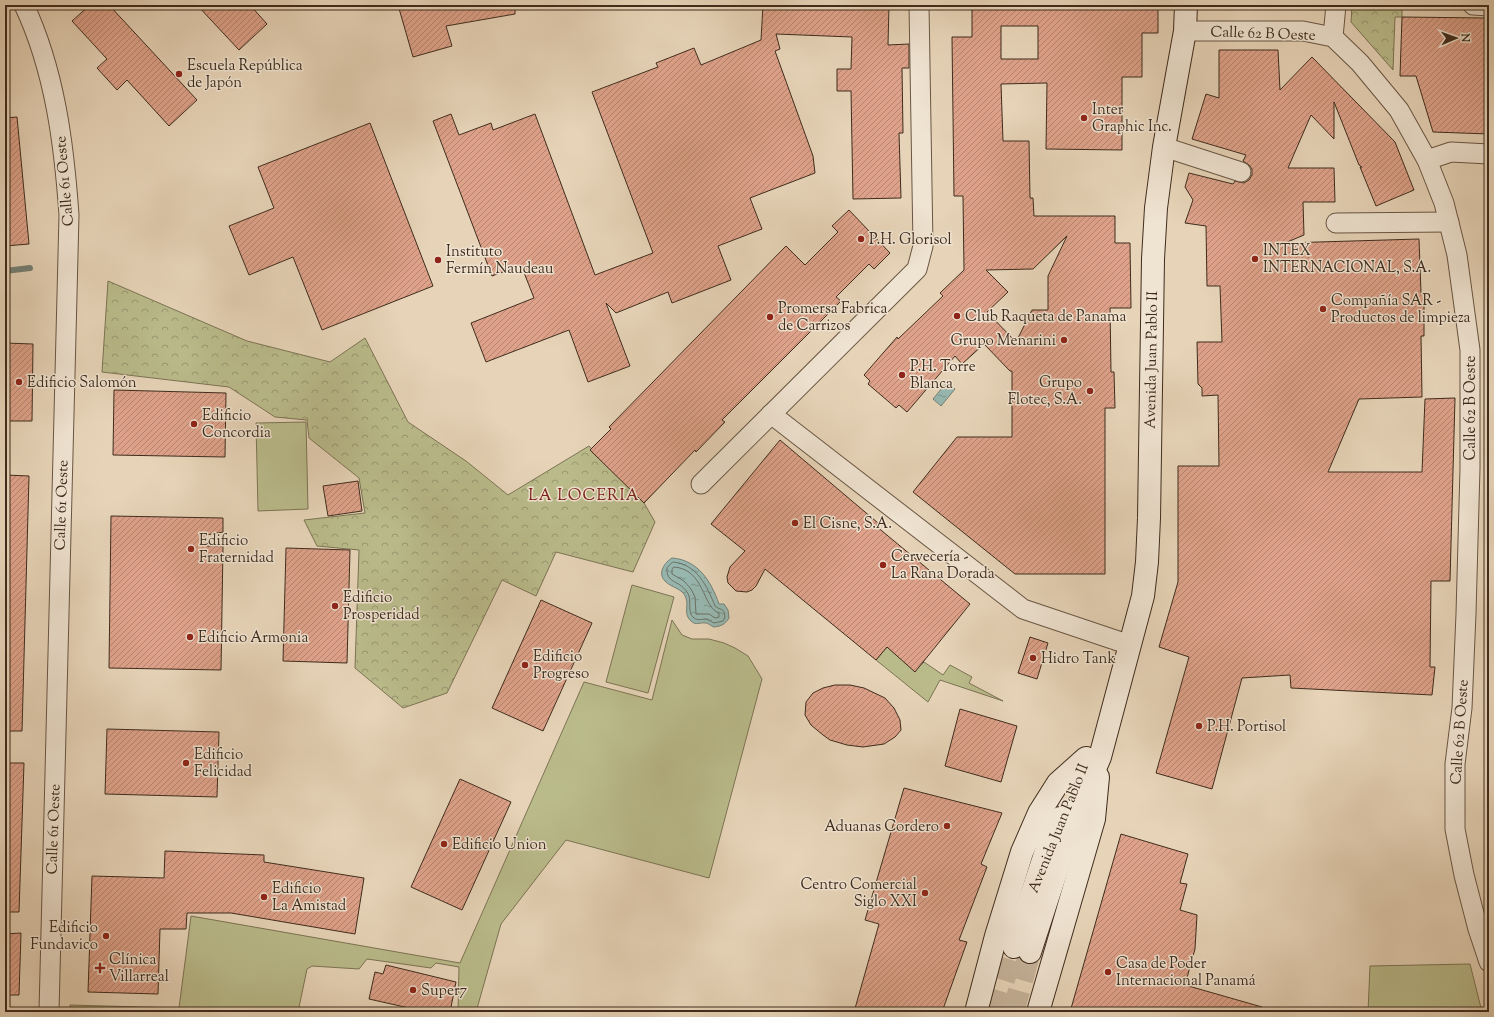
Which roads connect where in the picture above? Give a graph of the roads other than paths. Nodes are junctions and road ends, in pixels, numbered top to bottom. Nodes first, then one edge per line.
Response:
1 (24, 5) edge
2 (919, 5) edge
3 (1186, 5) edge
4 (1336, 5) edge
5 (1473, 5) edge
6 (1489, 6) edge
7 (1185, 31) junction
8 (1333, 37) junction
9 (1164, 147) junction
10 (1489, 154) edge
11 (1427, 160) junction
12 (1242, 172) dead end
13 (1449, 222) junction
14 (1336, 223) dead end
15 (772, 414) junction
16 (701, 484) dead end
17 (1130, 645) junction
18 (1093, 757) junction
19 (1022, 949) tunnel mouth
20 (1489, 962) edge
21 (48, 1011) edge
22 (976, 1012) edge
23 (1038, 1012) edge

1 - 21 street, Calle 61 Oeste
2 - 15 street
3 - 7 main road, Avenida Juan Pablo II
4 - 8 street
5 - 6 street
7 - 8 street, Calle 62 B Oeste
7 - 9 main road, Avenida Juan Pablo II
8 - 11 street, Calle 62 B Oeste
9 - 12 street
9 - 17 main road, Avenida Juan Pablo II
10 - 11 street
11 - 13 street, Calle 62 B Oeste
13 - 14 street
13 - 20 street, Calle 62 B Oeste
15 - 16 street
15 - 17 street
17 - 18 main road, Avenida Juan Pablo II
18 - 19 main road, Avenida Juan Pablo II
18 - 22 main road
18 - 23 main road

